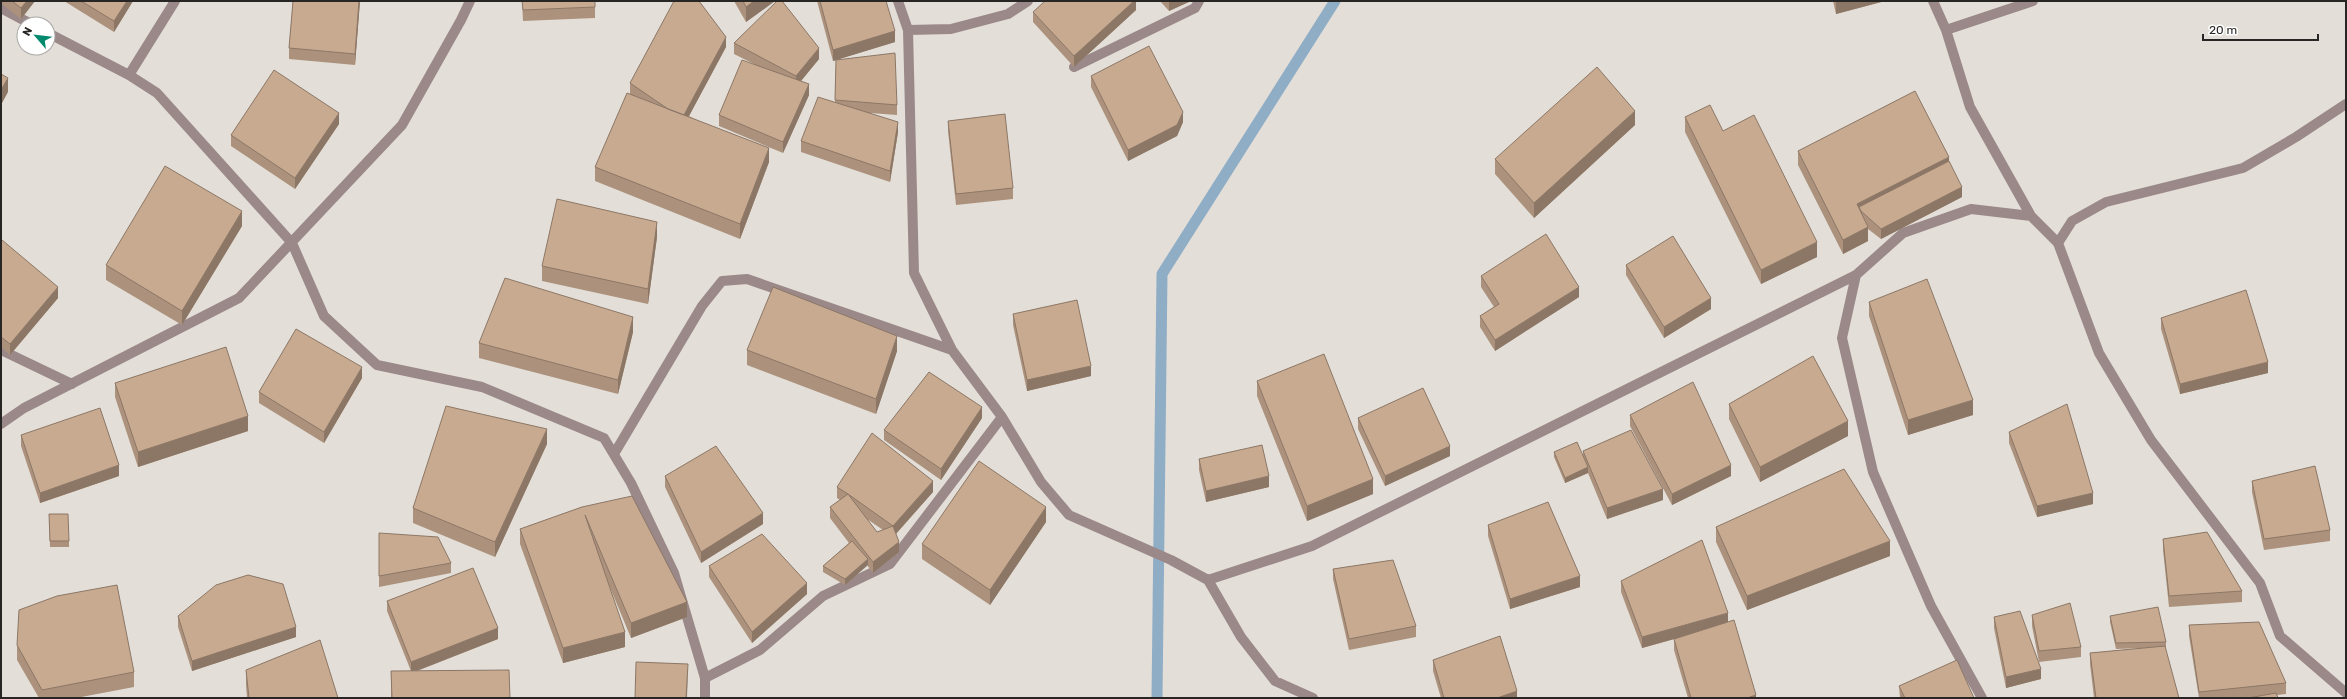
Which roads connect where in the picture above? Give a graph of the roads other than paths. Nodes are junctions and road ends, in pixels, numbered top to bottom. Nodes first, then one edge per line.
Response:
1 (175, 1) edge
2 (898, 1) edge
3 (1028, 1) edge
4 (1199, 1) edge
5 (1933, 1) edge
6 (2033, 1) edge
7 (466, 2) edge
8 (1, 8) edge
9 (16, 16) edge
10 (908, 30) junction
11 (1946, 30) junction
12 (56, 37) edge
13 (1074, 67) edge
14 (129, 75) junction
15 (2346, 104) edge
16 (2031, 216) junction
17 (292, 243) junction
18 (2058, 244) junction
19 (1856, 274) junction
20 (1, 350) edge
21 (952, 350) junction
22 (72, 384) junction
23 (1002, 417) junction
24 (1, 424) edge
25 (614, 454) junction
26 (1208, 580) junction
27 (705, 678) junction
28 (2346, 693) edge
29 (705, 698) edge
30 (1313, 698) edge
31 (1982, 698) edge

1 - 14 street
2 - 10 street
3 - 10 street
4 - 13 street
5 - 11 street
6 - 11 street
7 - 17 street
8 - 9 street
10 - 21 street
11 - 16 street
12 - 14 street
14 - 17 street
15 - 18 street
16 - 18 street
16 - 19 street
17 - 22 street
17 - 25 street
18 - 28 street
19 - 26 street
19 - 31 street
20 - 22 street
21 - 23 street
21 - 25 street
22 - 24 street
23 - 26 street
23 - 27 street
25 - 27 street
26 - 30 street
27 - 29 street

